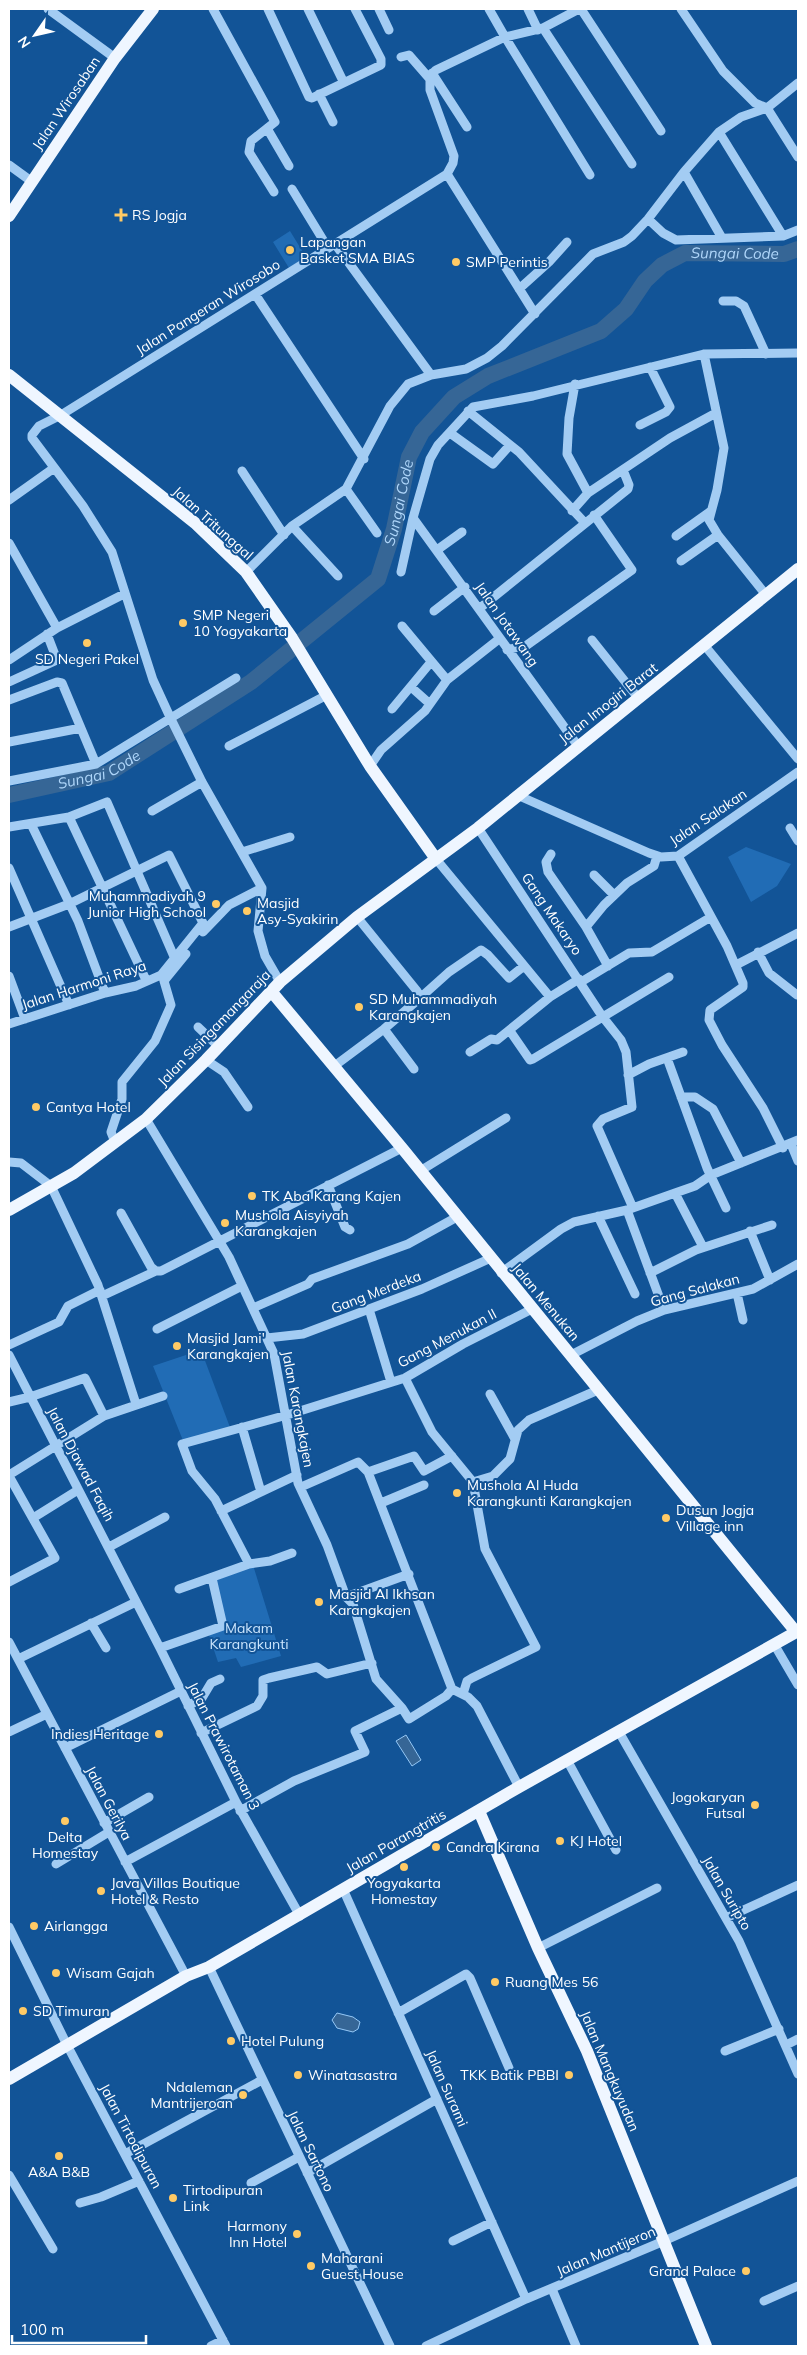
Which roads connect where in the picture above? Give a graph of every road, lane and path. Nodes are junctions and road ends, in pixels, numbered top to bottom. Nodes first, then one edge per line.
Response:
1 (48, 9) edge
2 (153, 9) edge
3 (213, 9) edge
4 (268, 9) edge
5 (308, 9) edge
6 (355, 9) edge
7 (379, 9) edge
8 (489, 9) edge
9 (528, 9) edge
10 (580, 9) edge
11 (681, 9) edge
12 (540, 29) junction
13 (388, 30) dead end
14 (504, 37) junction
15 (401, 57) dead end
16 (115, 58) junction
17 (430, 76) junction
18 (343, 82) junction
19 (798, 83) edge
20 (319, 94) junction
21 (767, 108) junction
22 (333, 122) dead end
23 (467, 126) dead end
24 (268, 130) junction
25 (661, 131) dead end
26 (719, 132) junction
27 (798, 157) edge
28 (632, 164) dead end
29 (9, 165) edge
30 (289, 166) dead end
31 (684, 172) junction
32 (447, 174) junction
33 (590, 175) dead end
34 (32, 181) junction
35 (292, 190) dead end
36 (274, 192) dead end
37 (9, 216) edge
38 (648, 219) junction
39 (798, 230) edge
40 (783, 236) junction
41 (722, 238) junction
42 (567, 242) dead end
43 (331, 246) junction
44 (519, 289) junction
45 (255, 294) junction
46 (723, 301) dead end
47 (535, 314) junction
48 (798, 353) edge
49 (704, 354) junction
50 (766, 354) junction
51 (650, 367) junction
52 (9, 375) edge
53 (430, 375) junction
54 (575, 384) junction
55 (468, 411) junction
56 (716, 413) junction
57 (61, 415) junction
58 (640, 425) dead end
59 (450, 433) junction
60 (510, 445) junction
61 (364, 459) junction
62 (54, 468) junction
63 (622, 470) junction
64 (242, 471) dead end
65 (346, 489) junction
66 (588, 493) junction
67 (9, 500) edge
68 (572, 511) junction
69 (711, 511) junction
70 (594, 515) junction
71 (413, 518) junction
72 (584, 523) junction
73 (292, 526) junction
74 (462, 532) dead end
75 (377, 533) dead end
76 (284, 535) junction
77 (676, 536) dead end
78 (718, 536) junction
79 (9, 543) edge
80 (438, 550) junction
81 (12, 554) edge
82 (681, 561) dead end
83 (798, 569) edge
84 (246, 572) junction
85 (401, 572) dead end
86 (338, 576) dead end
87 (465, 587) junction
88 (124, 594) junction
89 (766, 595) junction
90 (480, 608) junction
91 (434, 611) dead end
92 (402, 626) dead end
93 (57, 628) junction
94 (47, 634) junction
95 (499, 639) junction
96 (592, 640) dead end
97 (705, 646) junction
98 (507, 650) junction
99 (9, 660) edge
100 (431, 662) junction
101 (236, 678) dead end
102 (447, 680) junction
103 (9, 682) edge
104 (411, 687) junction
105 (328, 695) junction
106 (639, 699) junction
107 (9, 700) edge
108 (430, 704) junction
109 (392, 709) dead end
110 (171, 720) junction
111 (81, 728) junction
112 (9, 742) edge
113 (228, 746) dead end
114 (578, 746) junction
115 (798, 760) edge
116 (96, 764) junction
117 (370, 766) junction
118 (798, 772) edge
119 (9, 781) edge
120 (202, 782) junction
121 (517, 795) junction
122 (152, 811) dead end
123 (69, 817) junction
124 (31, 824) junction
125 (9, 827) edge
126 (478, 828) junction
127 (790, 828) dead end
128 (290, 837) dead end
129 (798, 841) edge
130 (242, 852) junction
131 (551, 854) dead end
132 (436, 859) junction
133 (656, 860) junction
134 (680, 860) junction
135 (9, 868) edge
136 (137, 872) junction
137 (594, 875) dead end
138 (262, 888) junction
139 (102, 889) junction
140 (614, 895) junction
141 (69, 904) junction
142 (357, 917) junction
143 (711, 917) junction
144 (31, 918) junction
145 (586, 926) junction
146 (9, 927) edge
147 (798, 933) edge
148 (758, 952) junction
149 (175, 959) junction
150 (736, 965) junction
151 (524, 966) junction
152 (608, 966) junction
153 (9, 976) edge
154 (669, 977) dead end
155 (146, 980) junction
156 (580, 980) junction
157 (276, 986) junction
158 (105, 993) junction
159 (798, 995) edge
160 (550, 997) junction
161 (420, 998) junction
162 (69, 1005) junction
163 (602, 1016) junction
164 (25, 1019) junction
165 (9, 1024) edge
166 (198, 1026) dead end
167 (384, 1029) junction
168 (510, 1031) junction
169 (219, 1047) junction
170 (470, 1052) dead end
171 (683, 1052) dead end
172 (667, 1058) junction
173 (206, 1060) junction
174 (333, 1067) junction
175 (414, 1069) dead end
176 (628, 1075) junction
177 (681, 1096) junction
178 (248, 1107) dead end
179 (506, 1118) dead end
180 (146, 1119) junction
181 (115, 1142) junction
182 (791, 1144) edge
183 (402, 1148) junction
184 (9, 1162) edge
185 (798, 1162) edge
186 (741, 1163) junction
187 (420, 1171) junction
188 (712, 1175) junction
189 (328, 1185) junction
190 (51, 1186) junction
191 (675, 1193) junction
192 (726, 1208) dead end
193 (630, 1209) junction
194 (9, 1210) edge
195 (121, 1213) dead end
196 (598, 1216) junction
197 (457, 1217) junction
198 (772, 1225) dead end
199 (350, 1230) dead end
200 (750, 1231) junction
201 (219, 1240) junction
202 (703, 1247) junction
203 (492, 1258) junction
204 (798, 1264) edge
205 (156, 1272) junction
206 (650, 1272) junction
207 (501, 1273) junction
208 (770, 1280) junction
209 (242, 1286) junction
210 (101, 1293) junction
211 (737, 1293) junction
212 (635, 1294) dead end
213 (253, 1308) junction
214 (370, 1310) junction
215 (532, 1310) junction
216 (664, 1310) junction
217 (743, 1320) dead end
218 (156, 1329) dead end
219 (267, 1338) junction
220 (9, 1345) edge
221 (9, 1355) edge
222 (571, 1355) junction
223 (405, 1378) junction
224 (391, 1382) junction
225 (598, 1390) junction
226 (490, 1394) dead end
227 (163, 1396) dead end
228 (30, 1397) junction
229 (9, 1402) edge
230 (136, 1404) junction
231 (287, 1415) junction
232 (104, 1416) junction
233 (242, 1427) junction
234 (515, 1439) junction
235 (56, 1446) junction
236 (452, 1456) junction
237 (368, 1472) junction
238 (9, 1475) edge
239 (297, 1475) junction
240 (473, 1482) junction
241 (424, 1485) dead end
242 (301, 1487) junction
243 (78, 1490) junction
244 (261, 1492) junction
245 (381, 1503) junction
246 (221, 1511) junction
247 (165, 1517) dead end
248 (33, 1518) junction
249 (109, 1547) junction
250 (292, 1552) dead end
251 (249, 1564) junction
252 (409, 1574) junction
253 (212, 1578) junction
254 (9, 1582) edge
255 (128, 1586) joint
256 (179, 1589) dead end
257 (346, 1597) junction
258 (136, 1602) junction
259 (91, 1623) junction
260 (797, 1631) edge
261 (9, 1642) edge
262 (774, 1644) junction
263 (106, 1648) dead end
264 (160, 1648) junction
265 (18, 1659) junction
266 (372, 1663) junction
267 (220, 1679) dead end
268 (798, 1685) edge
269 (452, 1689) junction
270 (181, 1691) junction
271 (463, 1694) junction
272 (188, 1706) junction
273 (402, 1708) junction
274 (47, 1714) junction
275 (9, 1732) edge
276 (619, 1732) junction
277 (201, 1733) junction
278 (65, 1748) junction
279 (566, 1760) junction
280 (519, 1786) junction
281 (149, 1797) dead end
282 (238, 1806) junction
283 (479, 1811) junction
284 (104, 1822) junction
285 (109, 1832) junction
286 (616, 1850) dead end
287 (125, 1862) junction
288 (56, 1864) dead end
289 (798, 1885) edge
290 (657, 1888) dead end
291 (343, 1889) junction
292 (300, 1916) junction
293 (726, 1918) junction
294 (9, 1927) edge
295 (11, 1938) edge
296 (538, 1948) junction
297 (209, 1967) junction
298 (186, 1976) junction
299 (398, 2013) junction
300 (779, 2029) junction
301 (798, 2039) edge
302 (67, 2045) junction
303 (786, 2045) junction
304 (725, 2051) dead end
305 (509, 2068) dead end
306 (798, 2074) edge
307 (9, 2079) edge
308 (262, 2080) junction
309 (437, 2099) junction
310 (125, 2154) junction
311 (299, 2157) junction
312 (307, 2174) junction
313 (9, 2175) edge
314 (139, 2181) junction
315 (798, 2181) edge
316 (251, 2183) dead end
317 (80, 2203) dead end
318 (492, 2222) junction
319 (453, 2241) dead end
320 (664, 2241) junction
321 (53, 2249) dead end
322 (798, 2286) edge
323 (552, 2289) junction
324 (526, 2299) junction
325 (764, 2301) dead end
326 (224, 2343) edge
327 (439, 2344) edge
328 (211, 2346) edge
329 (390, 2346) edge
330 (426, 2346) edge
331 (576, 2346) edge
332 (706, 2346) edge

1 - 16 street
2 - 16 main road, Jalan Wirosaban
3 - 24 street
4 - 20 street
5 - 18 street
6 - 18 street
7 - 13 street
8 - 14 street
9 - 12 street
10 - 12 street
10 - 25 street
11 - 21 street
12 - 14 street
12 - 28 street
14 - 17 street
14 - 33 street
15 - 17 street
16 - 34 main road, Jalan Wirosaban
17 - 23 street
17 - 32 street
18 - 20 street
19 - 21 street
20 - 22 street
21 - 26 street
21 - 27 street
24 - 30 street
24 - 36 street
26 - 31 street
26 - 40 street
29 - 34 street
31 - 38 street
31 - 41 street
32 - 43 street, Jalan Pangeran Wirosobo
32 - 44 street
34 - 37 main road, Jalan Wirosaban
35 - 43 street
38 - 41 street
38 - 47 street
39 - 40 street
40 - 41 street
42 - 44 street
43 - 45 street, Jalan Pangeran Wirosobo
43 - 53 street
44 - 47 street
45 - 57 street, Jalan Pangeran Wirosobo
45 - 61 street
46 - 50 street
47 - 53 street
48 - 50 street
49 - 50 street
49 - 51 street
49 - 56 street
51 - 54 street
51 - 58 street
52 - 57 main road, Jalan Tritunggal
53 - 61 street
54 - 55 street
54 - 66 street
55 - 59 street
55 - 60 street
56 - 63 street
56 - 69 street
57 - 62 street, Jalan Pangeran Wirosobo
57 - 84 main road, Jalan Tritunggal
59 - 60 street
59 - 71 street
60 - 68 street
61 - 65 street
62 - 67 street
62 - 88 street
63 - 66 street
63 - 70 street
64 - 76 street
65 - 73 street
65 - 75 street
66 - 68 street
68 - 72 street
69 - 77 street
69 - 78 street
70 - 72 street
70 - 98 street
71 - 80 street, Jalan Jotawang
71 - 85 street
72 - 90 street
73 - 76 street
73 - 86 street
74 - 80 street
76 - 84 street
78 - 82 street
78 - 89 street
79 - 81 street
80 - 87 street, Jalan Jotawang
81 - 93 street
83 - 89 main road, Jalan Imogiri Barat
84 - 105 main road, Jalan Tritunggal
87 - 90 street, Jalan Jotawang
87 - 91 street
88 - 93 street
88 - 110 street
89 - 97 main road, Jalan Imogiri Barat
90 - 95 street, Jalan Jotawang
92 - 100 street
93 - 94 street
94 - 99 street
94 - 103 street
95 - 98 street, Jalan Jotawang
95 - 102 street
96 - 106 street
97 - 106 main road, Jalan Imogiri Barat
97 - 115 street
98 - 114 street, Jalan Jotawang
100 - 102 street
100 - 104 street
101 - 110 street
102 - 108 street
104 - 108 street
104 - 109 street
105 - 113 street
105 - 117 main road, Jalan Tritunggal
106 - 114 main road, Jalan Imogiri Barat
107 - 111 street
108 - 117 street
110 - 116 street
110 - 120 street
111 - 112 street
111 - 116 street
114 - 121 main road, Jalan Imogiri Barat
116 - 119 street
117 - 132 main road, Jalan Tritunggal
118 - 134 street, Jalan Salakan
120 - 122 street
120 - 130 street
121 - 126 main road, Jalan Imogiri Barat
121 - 133 street, Jalan Salakan
123 - 124 street
123 - 136 street
123 - 139 street
124 - 125 street
124 - 141 street
126 - 132 main road, Jalan Imogiri Barat
126 - 156 street, Gang Makaryo
127 - 129 street
128 - 130 street
130 - 138 street
131 - 145 street
132 - 142 main road, Jalan Sisingamangaraja
132 - 151 street
133 - 134 street, Jalan Salakan
133 - 140 street
134 - 143 street
135 - 144 street
136 - 139 street
136 - 149 street
136 - 149 street, Jalan Harmoni Raya
137 - 140 street
138 - 157 street
138 - 181 street, Jalan Harmoni Raya
139 - 141 street
139 - 155 street
140 - 145 street
141 - 144 street
141 - 158 street
142 - 157 main road, Jalan Sisingamangaraja
142 - 161 street
143 - 150 street
143 - 152 street
144 - 146 street
144 - 162 street
145 - 152 street
147 - 148 street
148 - 150 street
148 - 159 street
149 - 155 street, Jalan Harmoni Raya
150 - 182 street
151 - 160 street
151 - 161 street
152 - 156 street
153 - 164 street
154 - 163 street
155 - 158 street, Jalan Harmoni Raya
156 - 160 street
156 - 163 street, Gang Makaryo
157 - 169 main road, Jalan Sisingamangaraja
157 - 174 main road, Jalan Menukan
158 - 162 street, Jalan Harmoni Raya
160 - 168 street
161 - 167 street
162 - 164 street, Jalan Harmoni Raya
163 - 168 street
163 - 176 street, Gang Makaryo
164 - 165 street, Jalan Harmoni Raya
166 - 169 street
167 - 174 street
167 - 175 street
168 - 170 street
169 - 173 main road, Jalan Sisingamangaraja
171 - 172 street
172 - 176 street
172 - 177 street
173 - 178 street
173 - 180 main road, Jalan Sisingamangaraja
174 - 183 main road, Jalan Menukan
176 - 193 street, Gang Makaryo
177 - 186 street
177 - 188 street
179 - 187 street
180 - 181 main road, Jalan Sisingamangaraja
180 - 201 street, Jalan Karangkajen
181 - 190 main road, Jalan Sisingamangaraja
182 - 185 street
182 - 186 street
183 - 187 main road, Jalan Menukan
183 - 189 street
184 - 190 street
186 - 188 street
187 - 197 main road, Jalan Menukan
188 - 191 street
188 - 192 street
189 - 199 street
189 - 201 street
190 - 194 main road, Jalan Sisingamangaraja
190 - 210 street
191 - 193 street
191 - 202 street
193 - 196 street
193 - 206 street
195 - 205 street
196 - 207 street
196 - 212 street
197 - 203 main road, Jalan Menukan
197 - 213 street
198 - 200 street
200 - 202 street
200 - 208 street
201 - 205 street
201 - 209 street, Jalan Karangkajen
202 - 206 street
203 - 207 main road, Jalan Menukan
203 - 214 street, Gang Merdeka
204 - 208 street, Gang Salakan
205 - 210 street
206 - 216 street
207 - 215 main road, Jalan Menukan
208 - 211 street, Gang Salakan
209 - 213 street, Jalan Karangkajen
209 - 218 street
210 - 220 street
210 - 230 street
211 - 216 street, Gang Salakan
211 - 217 street
213 - 219 street, Jalan Karangkajen
214 - 219 street, Gang Merdeka
214 - 224 street
215 - 222 main road, Jalan Menukan
215 - 223 street, Gang Menukan II
216 - 222 street, Gang Salakan
219 - 231 street, Jalan Karangkajen
221 - 228 street, Jalan Djawad Faqih
222 - 225 main road, Jalan Menukan
223 - 224 street, Gang Menukan II
223 - 236 street
224 - 231 street, Gang Menukan II
225 - 234 street
225 - 260 main road, Jalan Menukan
226 - 234 street
227 - 230 street
228 - 229 street
228 - 232 street
228 - 235 street, Jalan Djawad Faqih
230 - 232 street
231 - 233 street, Gang Menukan II
231 - 239 street, Jalan Karangkajen
232 - 235 street
233 - 244 street
233 - 246 street, Gang Menukan II
234 - 240 street
235 - 238 street
235 - 243 street, Jalan Djawad Faqih
236 - 237 street
236 - 240 street
237 - 242 street, Jalan Karangkajen
237 - 245 street
238 - 248 street
239 - 242 street, Jalan Karangkajen
239 - 244 street
240 - 271 street
241 - 245 street
242 - 257 street
243 - 248 street
243 - 249 street, Jalan Djawad Faqih
244 - 246 street
245 - 252 street
246 - 251 street
247 - 249 street
248 - 254 street
249 - 255 street, Jalan Djawad Faqih
250 - 251 street
251 - 253 street
252 - 257 street
252 - 269 street
253 - 256 street
253 - 264 street
255 - 258 street, Jalan Prawirotaman 3
257 - 266 street
258 - 259 street
258 - 264 street, Jalan Prawirotaman 3
259 - 263 street
259 - 265 street
260 - 262 main road, Jalan Parangtritis
261 - 265 street, Jalan Gerilya
262 - 268 street
262 - 276 main road, Jalan Parangtritis
264 - 270 street, Jalan Prawirotaman 3
265 - 274 street, Jalan Gerilya
266 - 273 street
266 - 277 street
267 - 272 street
269 - 271 street
269 - 273 street
270 - 272 street, Jalan Prawirotaman 3
270 - 278 street
271 - 280 street
272 - 277 street, Jalan Prawirotaman 3
273 - 282 street
274 - 275 street
274 - 278 street, Jalan Gerilya
276 - 279 main road, Jalan Parangtritis
276 - 293 street, Jalan Suripto
277 - 282 street, Jalan Prawirotaman 3
278 - 284 street, Jalan Gerilya
279 - 280 main road, Jalan Parangtritis
279 - 286 street
280 - 283 main road, Jalan Parangtritis
281 - 284 street
282 - 287 street
282 - 292 street, Jalan Prawirotaman 3
283 - 291 main road, Jalan Parangtritis
283 - 296 main road, Jalan Mangkuyudan
284 - 285 street, Jalan Gerilya
285 - 287 street, Jalan Gerilya
285 - 288 street
287 - 298 street, Jalan Gerilya
289 - 293 street
290 - 296 street
291 - 292 main road, Jalan Parangtritis
291 - 299 street, Jalan Surami
292 - 297 main road, Jalan Parangtritis
293 - 300 street, Jalan Suripto
294 - 295 street, Jalan Tirtodipuran
295 - 302 street, Jalan Tirtodipuran
296 - 320 main road, Jalan Mangkuyudan
297 - 298 main road, Jalan Parangtritis
297 - 308 street, Jalan Sartono
298 - 302 main road, Jalan Parangtritis
299 - 305 street
299 - 309 street, Jalan Surami
300 - 303 street, Jalan Suripto
300 - 304 street
301 - 303 street
302 - 307 main road, Jalan Parangtritis
302 - 310 street, Jalan Tirtodipuran
303 - 306 street, Jalan Suripto
308 - 310 street
308 - 311 street, Jalan Sartono
309 - 312 street
309 - 318 street, Jalan Surami
310 - 314 street, Jalan Tirtodipuran
311 - 312 street, Jalan Sartono
311 - 316 street
312 - 329 street, Jalan Sartono
313 - 321 street
314 - 317 street
314 - 326 street, Jalan Tirtodipuran
315 - 320 street, Jalan Mantijeron
318 - 319 street
318 - 324 street, Jalan Surami
320 - 323 street, Jalan Mantijeron
320 - 332 main road, Jalan Mangkuyudan
322 - 325 street
323 - 324 street, Jalan Mantijeron
323 - 331 street
324 - 327 street, Jalan Mantijeron
326 - 328 street
327 - 330 street, Jalan Mantijeron

